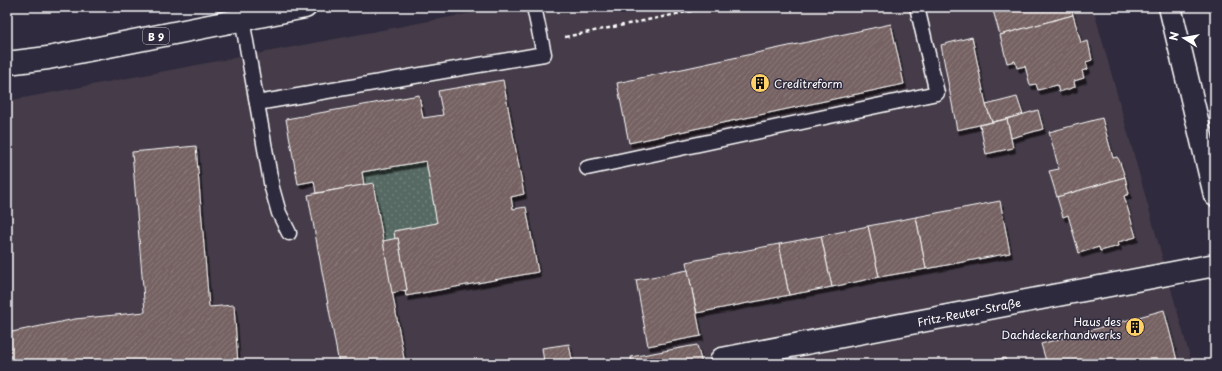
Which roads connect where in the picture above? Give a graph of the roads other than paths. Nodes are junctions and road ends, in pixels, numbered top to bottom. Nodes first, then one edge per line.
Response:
1 (305, 7) edge
2 (534, 7) edge
3 (917, 7) edge
4 (1170, 7) edge
5 (242, 19) junction
6 (7, 63) edge
7 (257, 103) junction
8 (587, 168) dead end
9 (1215, 195) edge
10 (289, 233) dead end
11 (1215, 264) edge
12 (722, 359) dead end

1 - 5 street, B 9
2 - 7 lane
3 - 8 lane
4 - 9 street
5 - 6 street, B 9
5 - 7 lane
7 - 10 lane
11 - 12 street, Fritz-Reuter-Straße

